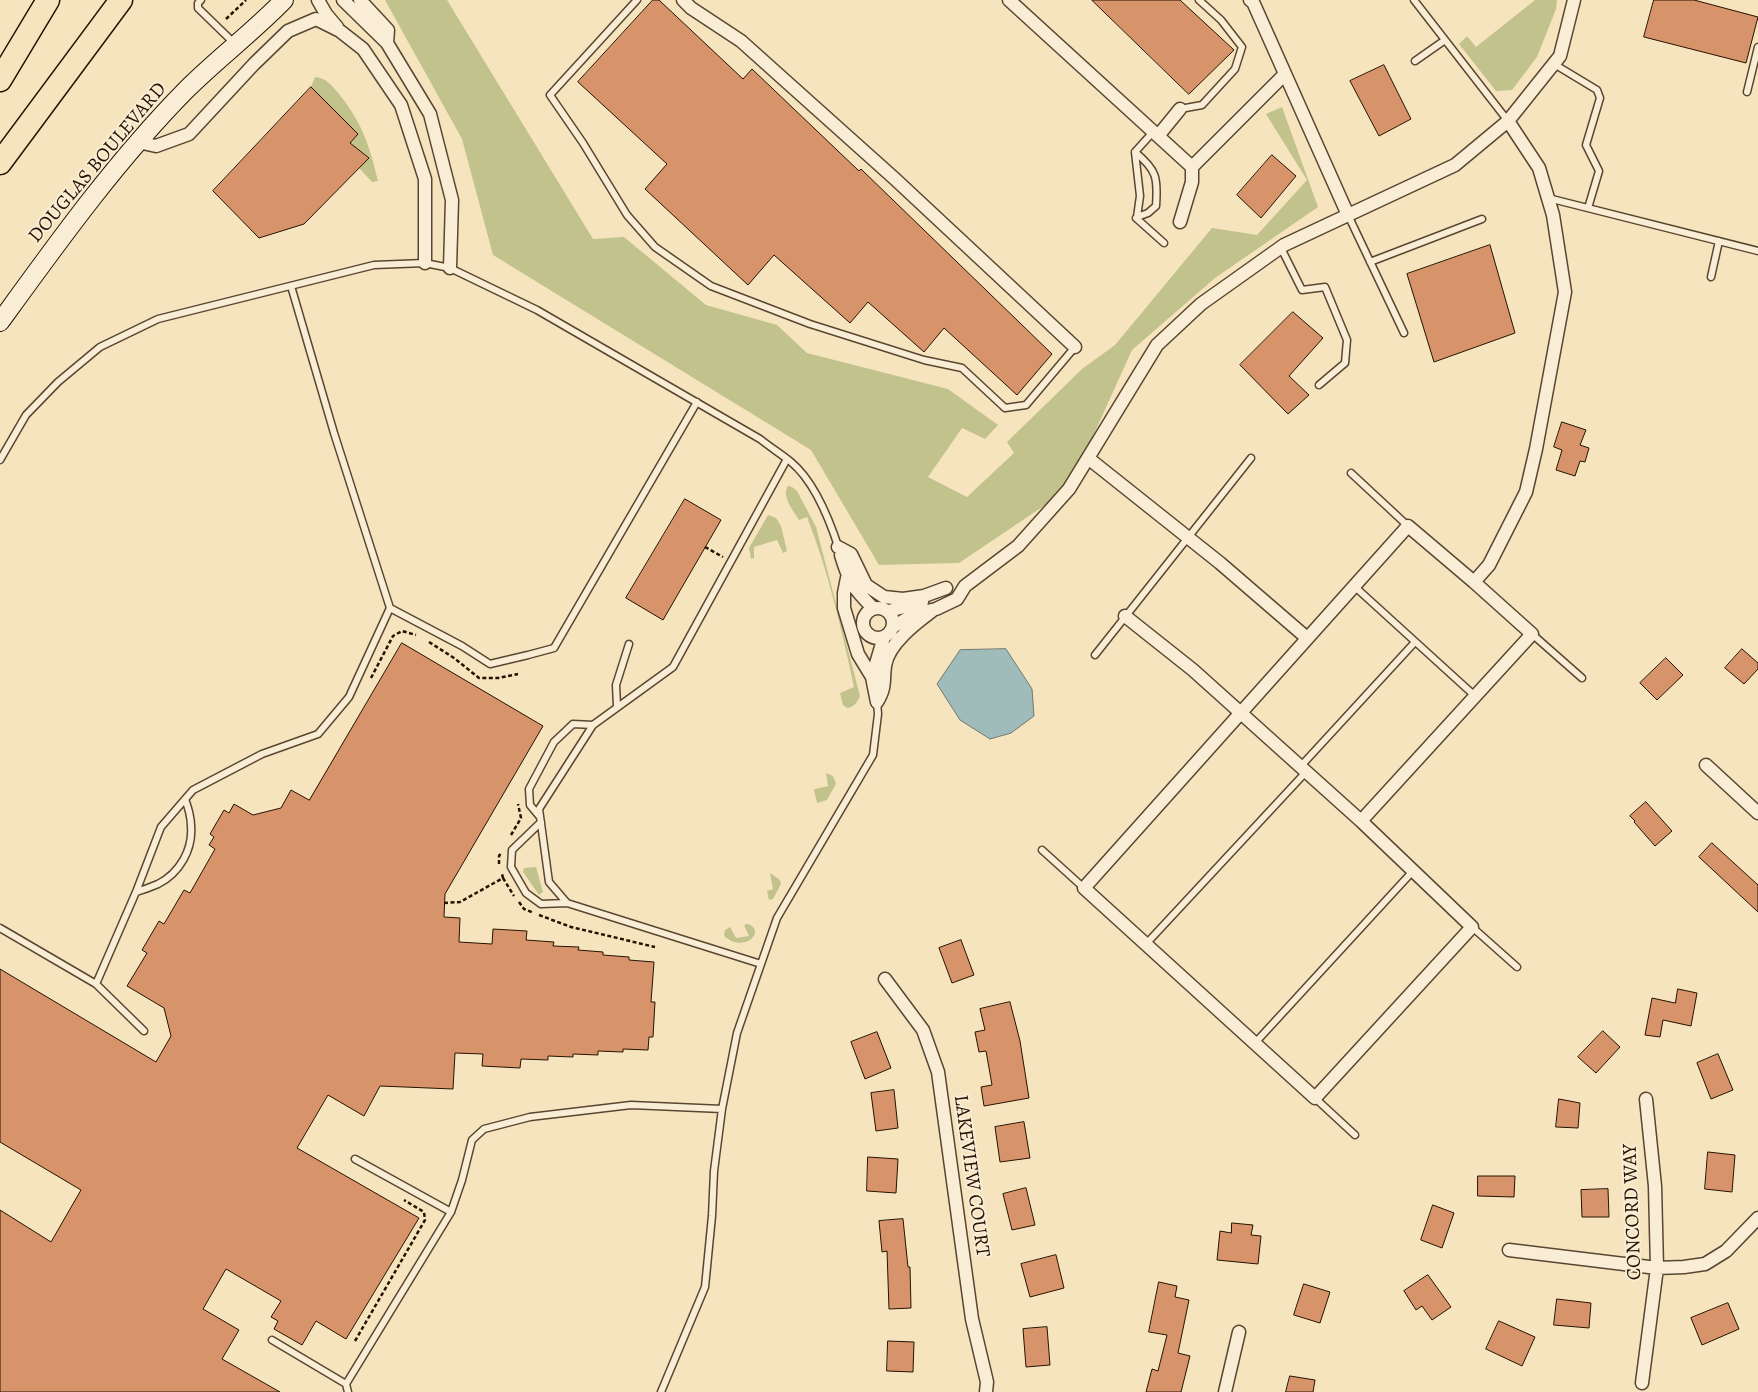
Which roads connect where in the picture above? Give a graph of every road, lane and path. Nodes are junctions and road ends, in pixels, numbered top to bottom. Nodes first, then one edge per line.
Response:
1 (48, 0) edge
2 (121, 0) edge
3 (201, 0) edge
4 (246, 0) edge
5 (284, 0) edge
6 (318, 0) edge
7 (343, 0) edge
8 (360, 0) edge
9 (637, 0) edge
10 (683, 0) edge
11 (1009, 0) edge
12 (1199, 0) edge
13 (1250, 0) edge
14 (1414, 0) edge
15 (1574, 0) edge
16 (226, 19) dead end
17 (340, 31) junction
18 (1445, 40) junction
19 (387, 43) junction
20 (236, 44) junction
21 (1758, 47) edge
22 (1415, 61) dead end
23 (1554, 64) junction
24 (1285, 74) junction
25 (0, 80) edge
26 (1747, 92) dead end
27 (1180, 109) joint
28 (1508, 121) junction
29 (1156, 134) junction
30 (138, 142) junction
31 (1135, 152) junction
32 (0, 163) edge
33 (1192, 168) junction
34 (1548, 198) junction
35 (1588, 208) junction
36 (1348, 215) junction
37 (1136, 218) dead end
38 (1482, 219) dead end
39 (1180, 222) dead end
40 (1719, 241) junction
41 (1164, 243) dead end
42 (1281, 248) junction
43 (1758, 251) edge
44 (425, 262) junction
45 (1370, 262) junction
46 (450, 268) junction
47 (1710, 276) dead end
48 (291, 286) junction
49 (0, 322) edge
50 (1404, 332) dead end
51 (1075, 347) joint
52 (1319, 385) dead end
53 (696, 402) junction
54 (1088, 458) junction
55 (1250, 458) dead end
56 (787, 459) junction
57 (0, 460) edge
58 (1351, 473) dead end
59 (1408, 526) junction
60 (1187, 537) junction
61 (705, 547) dead end
62 (839, 551) junction
63 (724, 557) dead end
64 (847, 578) junction
65 (1474, 582) junction
66 (965, 586) junction
67 (1354, 586) junction
68 (946, 588) junction
69 (390, 608) junction
70 (844, 608) junction
71 (873, 608) junction
72 (936, 609) junction
73 (889, 612) junction
74 (1125, 616) junction
75 (863, 618) junction
76 (893, 627) junction
77 (867, 634) junction
78 (1532, 634) junction
79 (420, 637) dead end
80 (884, 637) junction
81 (1307, 638) junction
82 (429, 642) dead end
83 (1415, 642) junction
84 (630, 644) dead end
85 (858, 654) junction
86 (1095, 655) dead end
87 (518, 674) dead end
88 (872, 677) junction
89 (1582, 678) dead end
90 (368, 683) dead end
91 (1475, 696) junction
92 (877, 702) junction
93 (617, 706) junction
94 (1241, 713) junction
95 (593, 725) junction
96 (1706, 765) dead end
97 (1303, 769) junction
98 (186, 798) junction
99 (518, 800) dead end
100 (1758, 813) edge
101 (541, 820) junction
102 (1361, 821) junction
103 (510, 837) dead end
104 (502, 850) dead end
105 (1042, 850) dead end
106 (1413, 872) junction
107 (503, 878) junction
108 (1084, 888) junction
109 (136, 892) junction
110 (444, 903) dead end
111 (567, 903) junction
112 (1472, 927) junction
113 (0, 928) edge
114 (1146, 944) junction
115 (655, 946) dead end
116 (761, 964) junction
117 (1517, 967) dead end
118 (885, 979) dead end
119 (96, 984) junction
120 (144, 1031) dead end
121 (1255, 1044) junction
122 (1314, 1098) junction
123 (1646, 1099) dead end
124 (722, 1109) junction
125 (1355, 1135) dead end
126 (355, 1159) dead end
127 (403, 1199) dead end
128 (451, 1212) junction
129 (1758, 1218) edge
130 (1509, 1250) dead end
131 (1657, 1268) junction
132 (1239, 1332) dead end
133 (272, 1340) dead end
134 (355, 1341) dead end
135 (1642, 1383) dead end
136 (346, 1384) junction
137 (348, 1392) edge
138 (662, 1392) edge
139 (986, 1392) edge
140 (1225, 1392) edge

1 - 25 highway
2 - 32 highway
3 - 20 lane
4 - 16 path
5 - 20 main road, DOUGLAS BOULEVARD
6 - 17 street
7 - 19 street
8 - 19 street
9 - 51 lane
10 - 51 street
11 - 29 street
12 - 27 lane
13 - 24 street
14 - 18 lane
15 - 23 street
17 - 30 street
17 - 44 street
18 - 22 lane
18 - 28 lane
19 - 46 street
20 - 30 main road, DOUGLAS BOULEVARD
21 - 26 lane
23 - 28 street
23 - 35 lane
24 - 33 street
24 - 36 street
27 - 29 street
28 - 34 street
28 - 36 street
29 - 31 lane
29 - 33 street
30 - 49 main road, DOUGLAS BOULEVARD
31 - 31 lane
33 - 39 street
34 - 35 lane
34 - 65 street
35 - 40 lane
36 - 42 street
36 - 45 lane
37 - 41 lane
38 - 45 lane
40 - 43 lane
40 - 47 lane
42 - 52 lane
42 - 54 street
44 - 46 lane
44 - 48 lane
45 - 50 lane
46 - 53 lane
48 - 57 lane
48 - 69 lane
53 - 56 lane
53 - 69 lane
54 - 60 street
54 - 66 street
55 - 60 lane
56 - 62 lane
56 - 93 lane
58 - 59 lane
59 - 65 street
59 - 67 street
60 - 74 lane
60 - 81 street
61 - 63 path
62 - 64 street
62 - 68 street
64 - 70 street
64 - 71 street
65 - 78 street
66 - 68 street
66 - 72 street
67 - 81 street
67 - 83 lane
68 - 73 street
69 - 98 lane
70 - 75 street
70 - 85 street
71 - 73 street
71 - 75 street
72 - 76 street
72 - 92 street
73 - 76 street
74 - 86 lane
74 - 94 street
75 - 77 street
76 - 80 street
77 - 80 street
77 - 85 street
78 - 89 lane
78 - 91 street
79 - 90 path
80 - 88 street
81 - 94 street
82 - 87 path
83 - 91 lane
83 - 97 lane
84 - 93 lane
85 - 88 street
88 - 92 street
91 - 102 street
92 - 116 lane
93 - 95 lane
94 - 97 street
94 - 108 street
95 - 101 lane
95 - 101 lane
96 - 100 street
97 - 102 street
97 - 114 lane
98 - 109 lane
98 - 109 lane
99 - 103 path
101 - 111 lane
101 - 111 lane
102 - 106 street
104 - 107 path
105 - 108 lane
106 - 112 street
106 - 121 lane
107 - 110 path
107 - 115 path
108 - 114 street
109 - 119 lane
111 - 116 lane
112 - 117 lane
112 - 122 street
113 - 119 lane
114 - 121 street
116 - 124 lane
118 - 139 street, LAKEVIEW COURT
119 - 120 lane
121 - 122 street
122 - 125 lane
123 - 131 street, CONCORD WAY
124 - 128 lane
124 - 138 lane
126 - 128 lane
127 - 134 path
128 - 136 lane
129 - 131 street
130 - 131 street
131 - 135 street, CONCORD WAY
132 - 140 street
133 - 136 lane
136 - 137 lane

